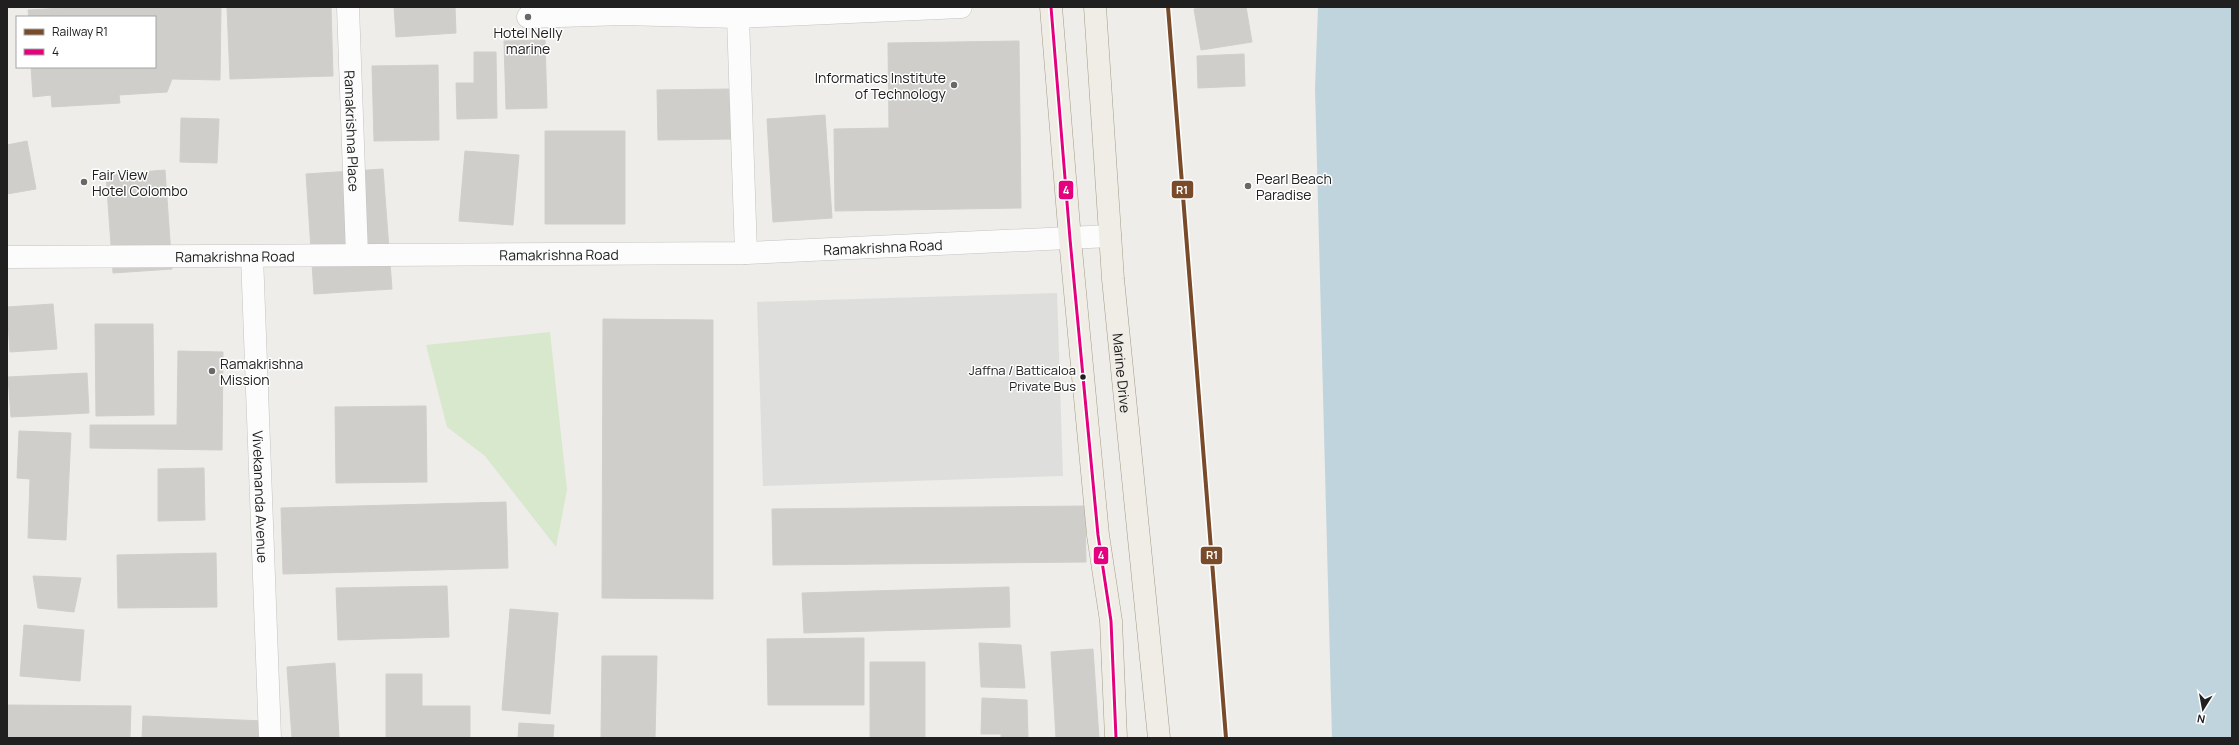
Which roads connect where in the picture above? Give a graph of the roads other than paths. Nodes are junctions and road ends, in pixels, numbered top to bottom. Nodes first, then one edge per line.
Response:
1 (348, 7) edge
2 (961, 7) edge
3 (1051, 7) edge
4 (1095, 7) edge
5 (623, 10) edge
6 (528, 17) dead end
7 (738, 17) junction
8 (1110, 236) junction
9 (1070, 239) junction
10 (746, 252) junction
11 (357, 255) junction
12 (252, 256) junction
13 (7, 257) edge
14 (270, 738) edge
15 (1116, 738) edge
16 (1159, 738) edge

1 - 11 street, Ramakrishna Place
2 - 7 street
3 - 9 main road
4 - 8 main road, Marine Drive
5 - 6 street
5 - 7 street
7 - 10 street
8 - 9 street, Ramakrishna Road
8 - 16 main road, Marine Drive
9 - 10 street, Ramakrishna Road
9 - 15 main road
10 - 11 street, Ramakrishna Road
11 - 12 street, Ramakrishna Road
12 - 13 street, Ramakrishna Road
12 - 14 street, Vivekananda Avenue

